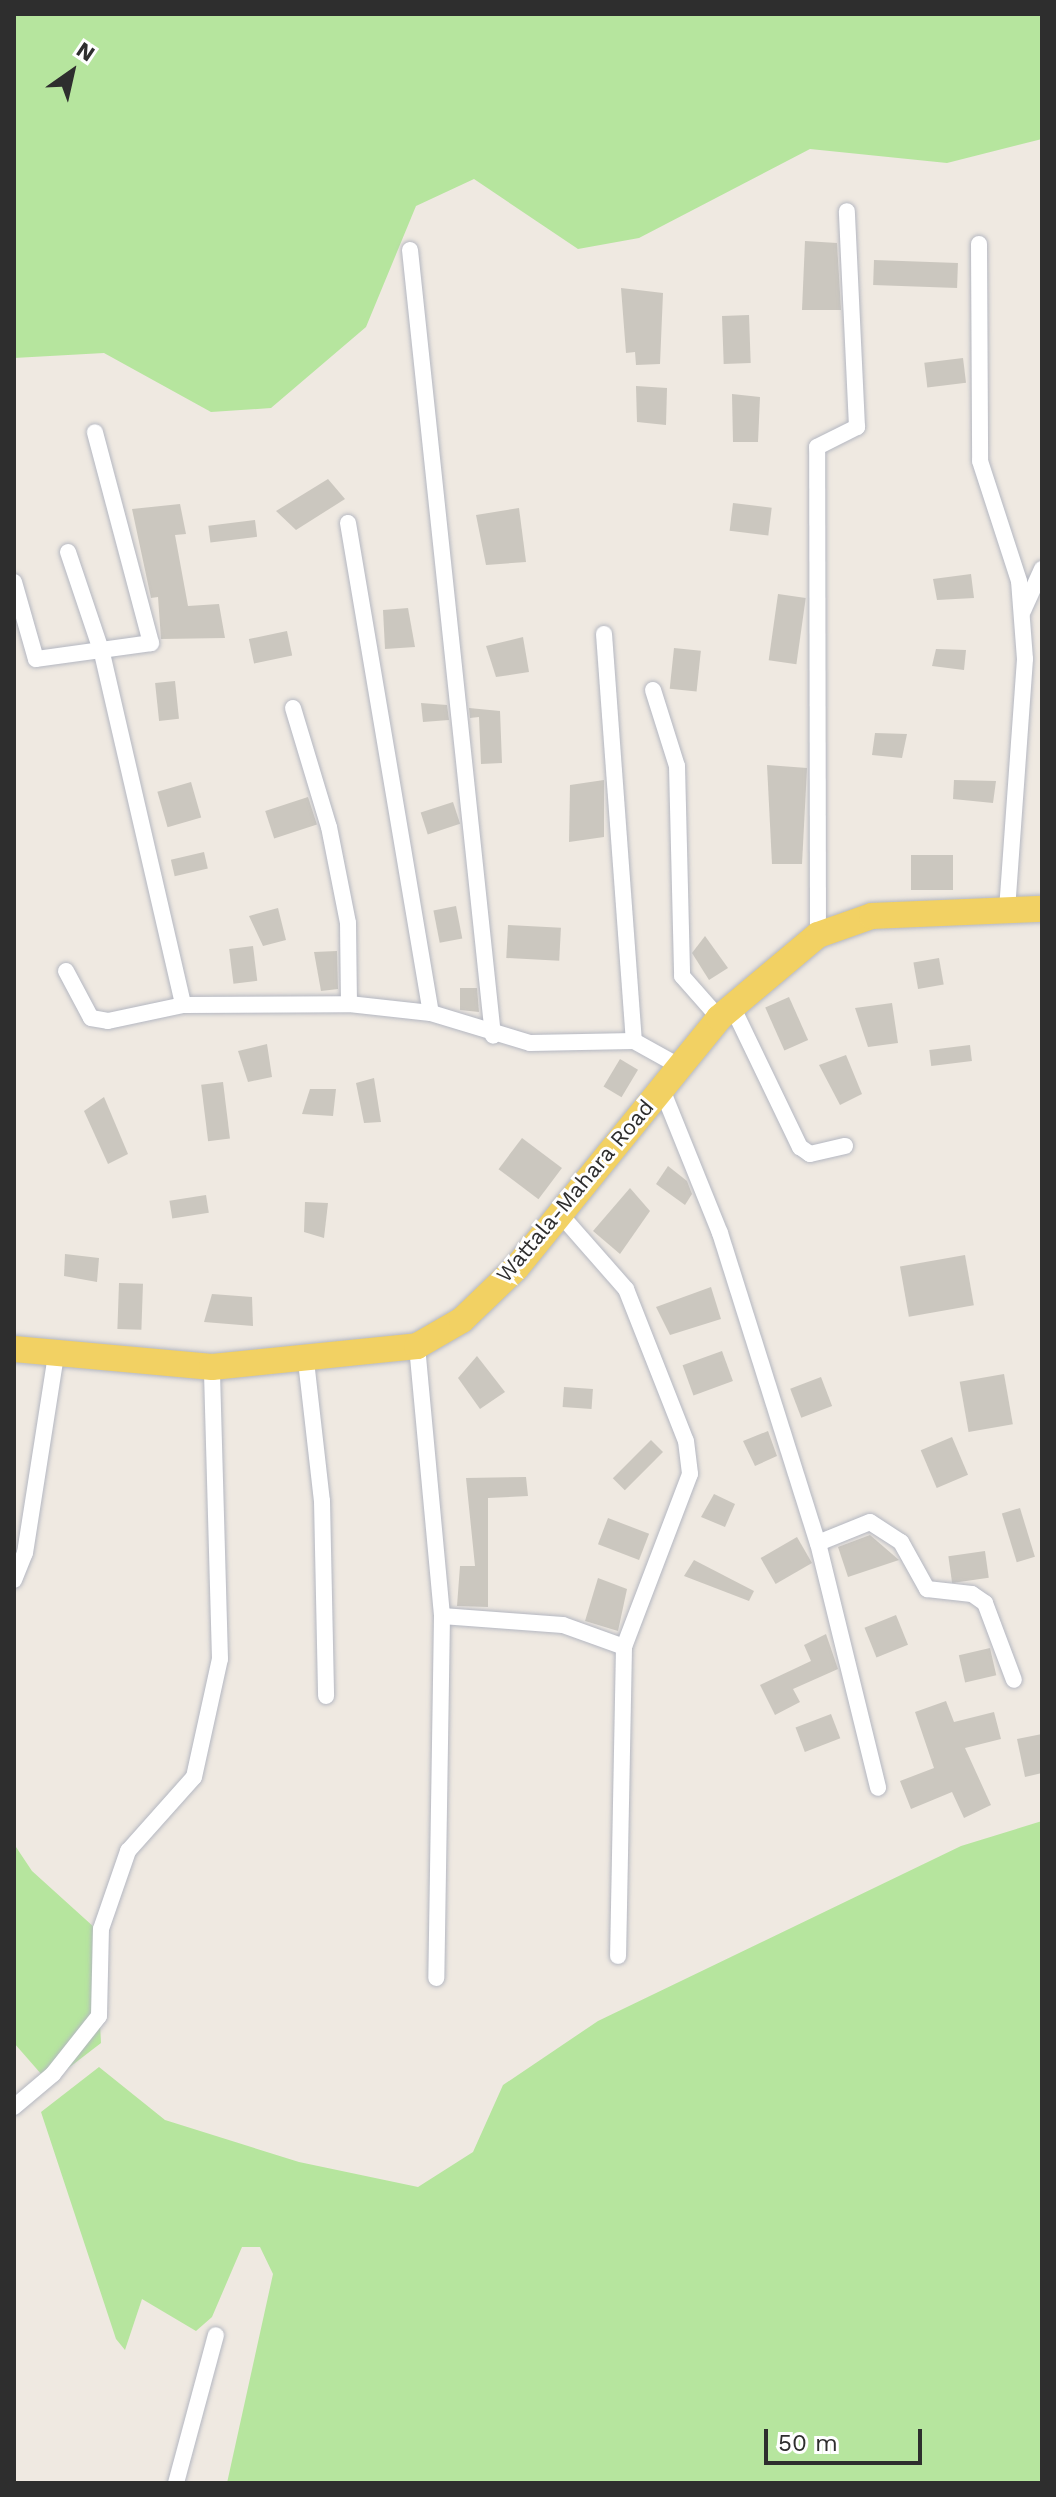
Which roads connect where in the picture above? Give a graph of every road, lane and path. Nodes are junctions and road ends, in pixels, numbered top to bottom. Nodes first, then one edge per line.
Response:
1 (847, 211) dead end
2 (979, 244) dead end
3 (410, 250) dead end
4 (95, 432) dead end
5 (348, 523) dead end
6 (68, 552) dead end
7 (1042, 569) edge
8 (14, 582) edge
9 (1022, 615) junction
10 (604, 634) dead end
11 (102, 653) junction
12 (653, 690) dead end
13 (293, 708) dead end
14 (1042, 909) edge
15 (1007, 911) junction
16 (818, 935) junction
17 (66, 971) dead end
18 (349, 1004) junction
19 (183, 1005) junction
20 (726, 1012) junction
21 (431, 1013) junction
22 (493, 1036) junction
23 (634, 1041) junction
24 (679, 1066) junction
25 (661, 1087) junction
26 (845, 1146) dead end
27 (560, 1214) junction
28 (417, 1346) junction
29 (14, 1349) edge
30 (56, 1355) junction
31 (306, 1361) junction
32 (212, 1367) junction
33 (818, 1543) junction
34 (14, 1580) edge
35 (442, 1616) junction
36 (624, 1647) junction
37 (1014, 1680) dead end
38 (326, 1696) dead end
39 (878, 1788) dead end
40 (618, 1956) dead end
41 (436, 1978) dead end
42 (14, 2107) edge
43 (216, 2335) dead end
44 (176, 2483) edge

1 - 16 street
2 - 9 street
3 - 22 street
4 - 11 street
5 - 21 street
6 - 11 street
7 - 9 street
8 - 11 street
9 - 15 street
10 - 23 street
11 - 19 street
12 - 20 street
13 - 18 street
14 - 15 main road, Wattala-Mahara Road
15 - 16 main road, Wattala-Mahara Road
16 - 20 main road, Wattala-Mahara Road
17 - 19 street
18 - 19 street
18 - 21 street
20 - 24 main road, Wattala-Mahara Road
20 - 26 street
21 - 22 street
22 - 23 street
23 - 24 street
24 - 25 main road, Wattala-Mahara Road
25 - 27 main road, Wattala-Mahara Road
25 - 33 street
27 - 28 main road, Wattala-Mahara Road
27 - 36 street
28 - 31 main road, Wattala-Mahara Road
28 - 35 street
29 - 30 main road, Wattala-Mahara Road
30 - 32 main road, Wattala-Mahara Road
30 - 34 street
31 - 32 main road, Wattala-Mahara Road
31 - 38 street
32 - 42 street
33 - 37 street
33 - 39 street
35 - 36 street
35 - 41 street
36 - 40 street
43 - 44 street

